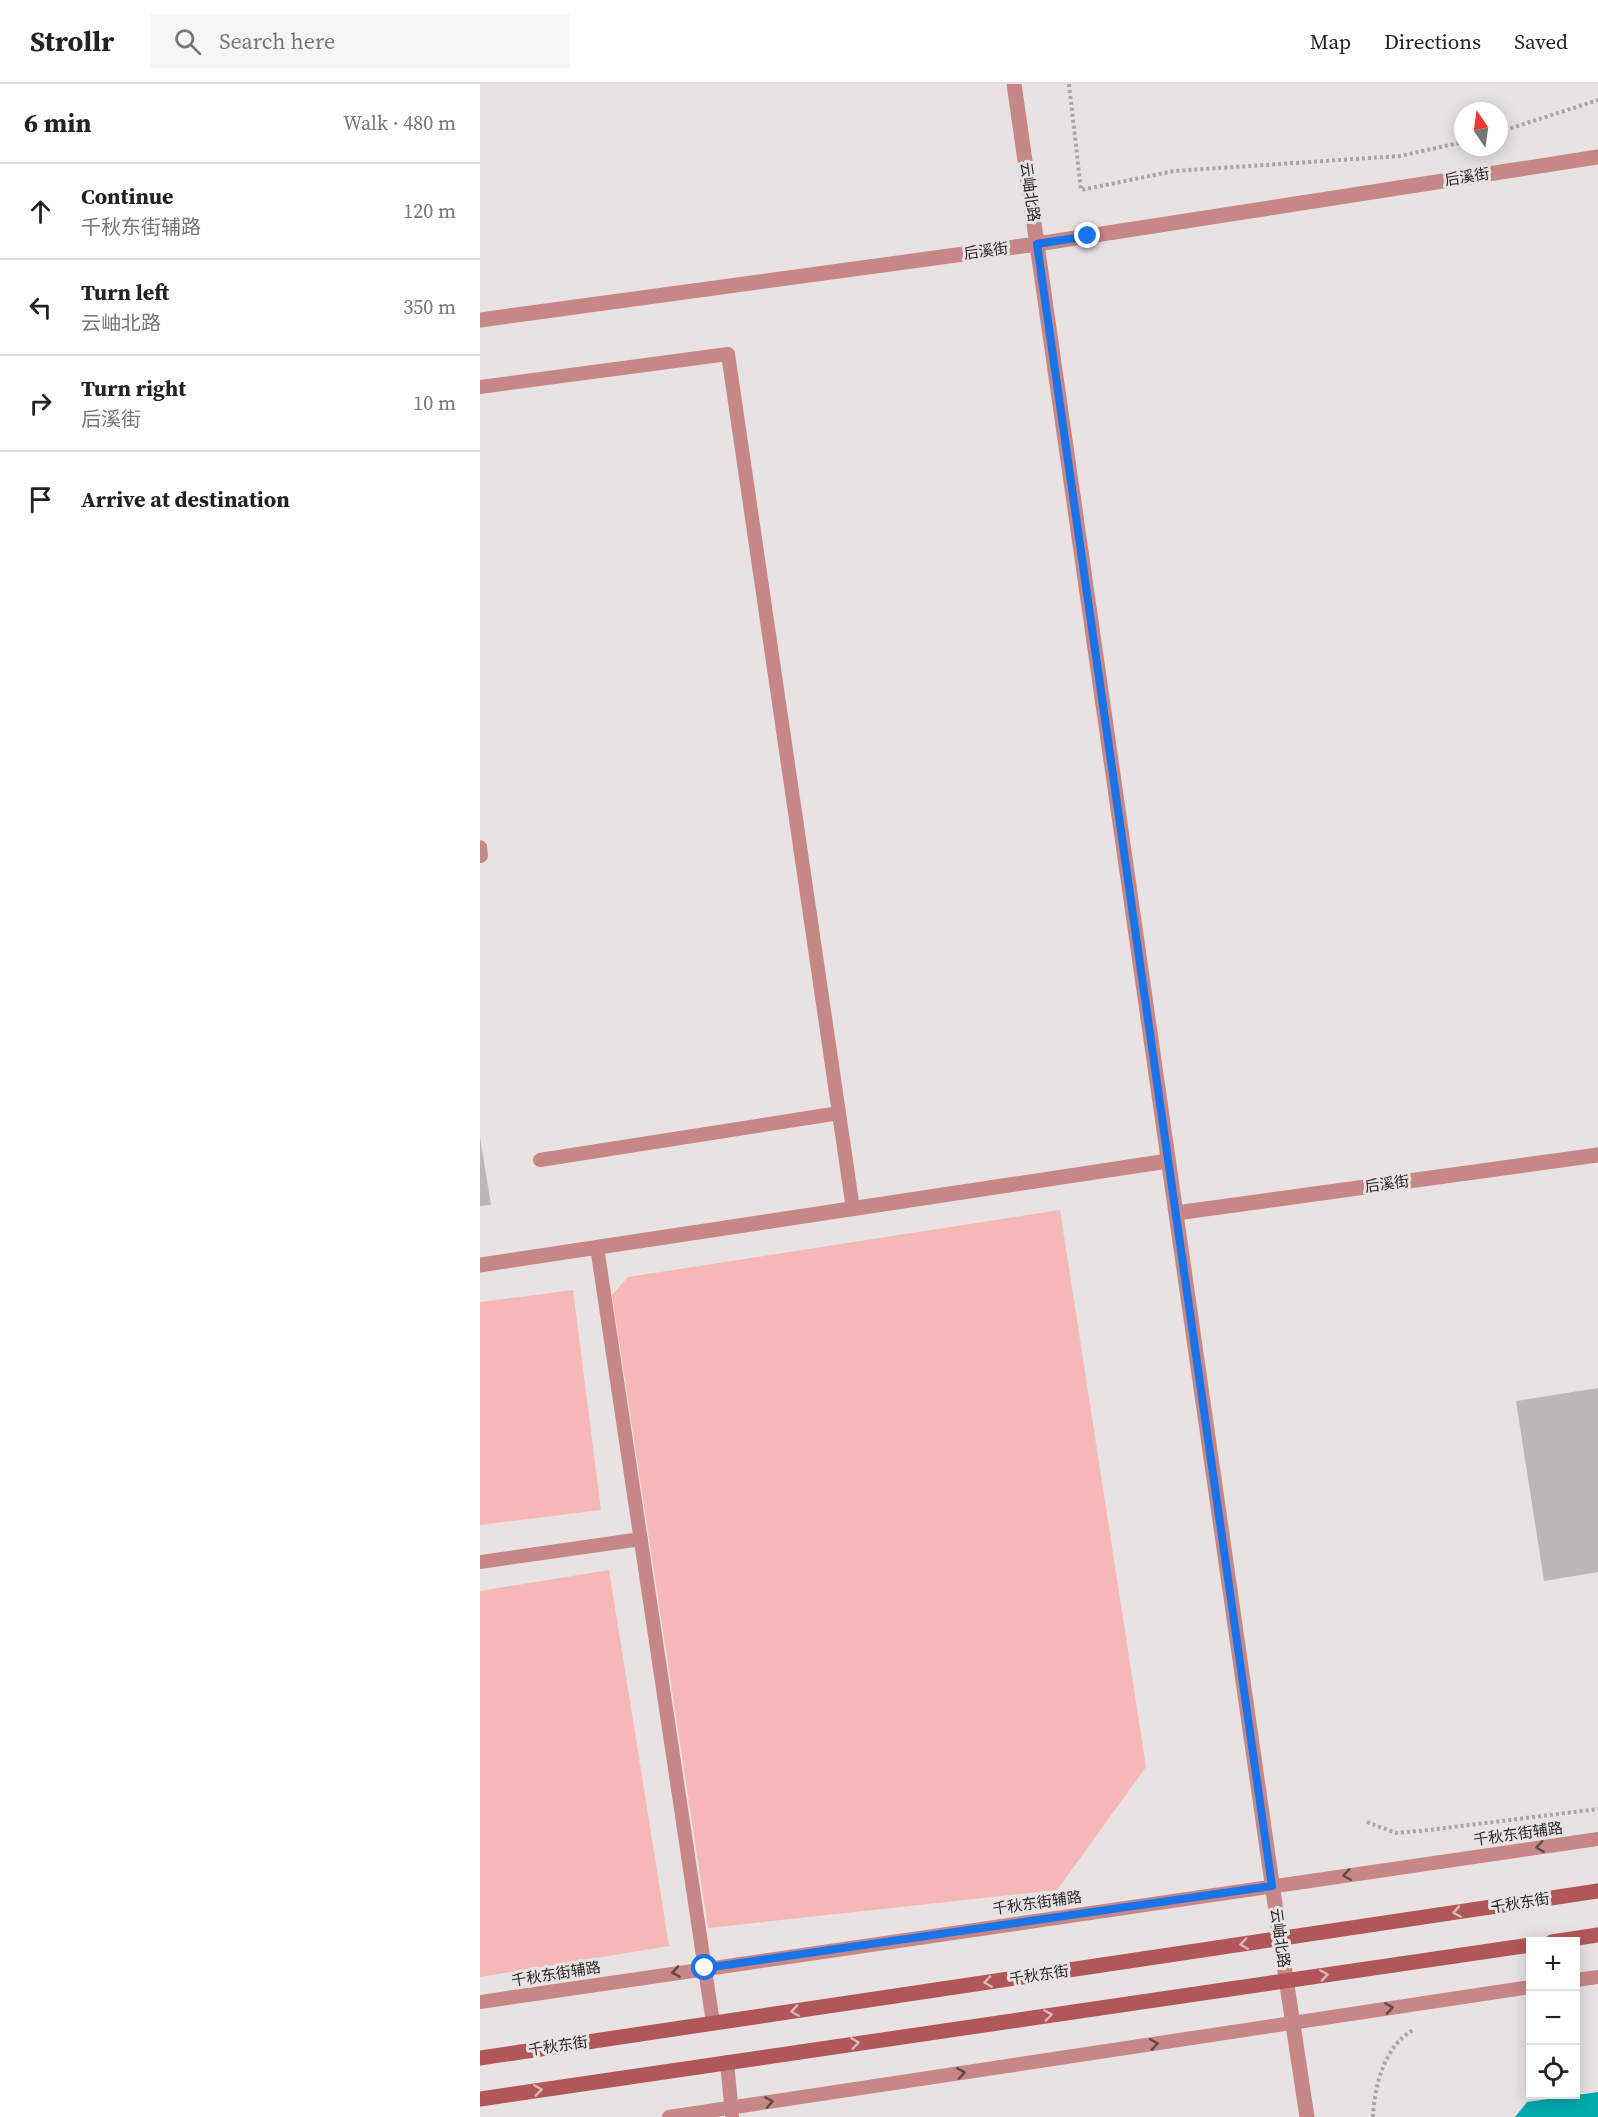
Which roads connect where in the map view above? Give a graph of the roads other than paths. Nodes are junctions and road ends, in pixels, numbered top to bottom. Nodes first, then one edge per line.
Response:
1 (1014, 84) edge
2 (1598, 156) edge
3 (1037, 244) junction
4 (480, 320) edge
5 (480, 387) edge
6 (839, 1113) junction
7 (1598, 1155) edge
8 (540, 1160) dead end
9 (1168, 1161) junction
10 (853, 1209) junction
11 (1176, 1213) junction
12 (597, 1247) junction
13 (480, 1265) edge
14 (640, 1539) junction
15 (480, 1562) edge
16 (1598, 1839) edge
17 (1272, 1886) junction
18 (1598, 1891) edge
19 (1598, 1935) edge
20 (1580, 1937) edge
21 (1280, 1939) junction
22 (1526, 1946) edge
23 (705, 1968) junction
24 (1598, 1977) edge
25 (1580, 1979) edge
26 (1286, 1980) junction
27 (1526, 1988) edge
28 (480, 2002) edge
29 (713, 2023) junction
30 (1293, 2023) junction
31 (480, 2058) edge
32 (727, 2062) junction
33 (480, 2099) edge
34 (732, 2112) edge
35 (669, 2117) edge
36 (1307, 2117) edge

1 - 3 street, 云岫北路
2 - 3 street, 后溪街
3 - 4 street, 后溪街
3 - 9 street, 云岫北路
5 - 6 lane
6 - 8 lane
6 - 10 lane
7 - 11 street, 后溪街
9 - 10 street
9 - 11 street, 云岫北路
10 - 12 street
11 - 17 street, 云岫北路
12 - 13 street
12 - 14 lane
14 - 15 lane
14 - 23 lane
16 -> 17 lane, 千秋东街辅路
17 - 21 street, 云岫北路
17 - 23 lane, 千秋东街辅路
18 -> 21 main road, 千秋东街
19 - 20 main road
21 - 26 street, 云岫北路
21 -> 29 main road, 千秋东街
26 -> 22 main road
23 -> 28 lane, 千秋东街辅路
23 - 29 lane
24 - 25 lane
26 - 30 street, 云岫北路
32 -> 26 main road
30 -> 27 lane
29 - 31 main road, 千秋东街
34 -> 30 lane
30 - 36 street, 云岫北路
33 -> 32 main road
32 - 34 lane
34 - 35 lane

